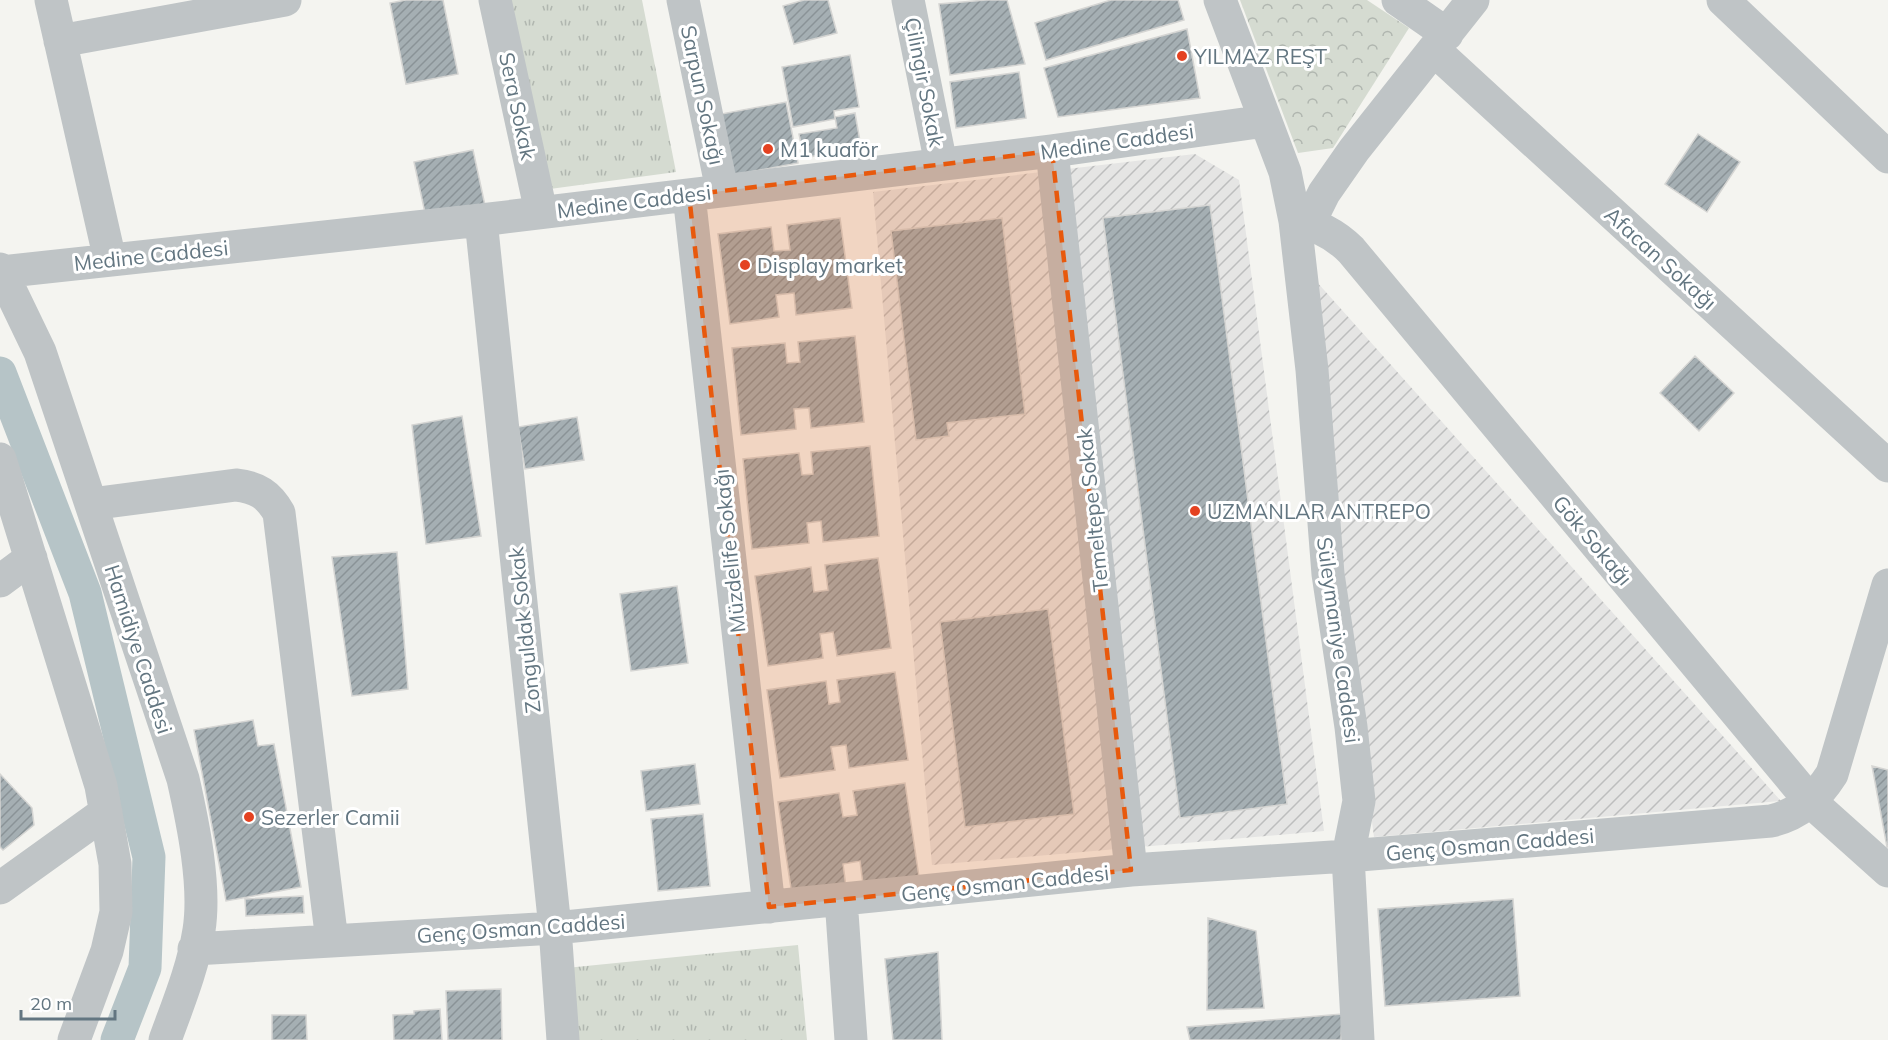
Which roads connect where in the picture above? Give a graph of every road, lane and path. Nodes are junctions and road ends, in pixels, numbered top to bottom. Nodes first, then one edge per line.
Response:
1 (51, 0) edge
2 (285, 0) edge
3 (495, 0) edge
4 (683, 0) edge
5 (908, 0) edge
6 (1220, 0) edge
7 (1398, 0) edge
8 (1473, 0) edge
9 (1723, 0) edge
10 (60, 41) junction
11 (1440, 42) junction
12 (1265, 120) junction
13 (1052, 150) junction
14 (1888, 157) edge
15 (941, 164) junction
16 (722, 190) junction
17 (689, 195) junction
18 (541, 212) junction
19 (481, 220) junction
20 (1302, 222) junction
21 (110, 260) junction
22 (1, 271) edge
23 (0, 459) edge
24 (1888, 466) edge
25 (91, 504) junction
26 (31, 558) junction
27 (0, 581) edge
28 (1888, 585) edge
29 (1811, 802) junction
30 (106, 812) junction
31 (1348, 856) junction
32 (1131, 870) junction
33 (1888, 871) edge
34 (0, 888) edge
35 (841, 899) junction
36 (769, 907) junction
37 (555, 928) junction
38 (332, 941) junction
39 (194, 949) junction
40 (74, 1040) edge
41 (165, 1040) edge
42 (562, 1040) edge
43 (851, 1040) edge
44 (1358, 1040) edge

1 - 10 street
2 - 10 street
3 - 18 street, Sera Sokak
4 - 16 street, Sarpun Sokağı
5 - 15 street, Çilingir Sokak
6 - 12 street, Süleymaniye Caddesi
7 - 11 street, Afacan Sokağı
8 - 11 street
9 - 14 street
10 - 21 street
11 - 20 street
11 - 24 street, Afacan Sokağı
12 - 13 street, Medine Caddesi
12 - 20 street, Süleymaniye Caddesi
13 - 15 street, Medine Caddesi
13 - 32 street, Temeltepe Sokak
15 - 16 street, Medine Caddesi
16 - 17 street, Medine Caddesi
17 - 18 street, Medine Caddesi
17 - 36 street, Müzdelife Sokağı
18 - 19 street, Medine Caddesi
19 - 21 street, Medine Caddesi
19 - 37 street, Zonguldak Sokak
20 - 29 street, Gök Sokağı
20 - 31 street, Süleymaniye Caddesi
21 - 22 street, Medine Caddesi
22 - 25 street, Hamidiye Caddesi
23 - 26 street
25 - 38 street
25 - 39 street, Hamidiye Caddesi
26 - 27 street
26 - 30 street
28 - 29 street
29 - 31 street, Genç Osman Caddesi
29 - 33 street, Gök Sokağı
30 - 34 street
30 - 40 street
31 - 32 street, Genç Osman Caddesi
31 - 44 street, Süleymaniye Caddesi
32 - 35 street, Genç Osman Caddesi
35 - 36 street, Genç Osman Caddesi
35 - 43 street
36 - 37 street, Genç Osman Caddesi
37 - 38 street, Genç Osman Caddesi
37 - 42 street, Zonguldak Sokak
38 - 39 street, Genç Osman Caddesi
39 - 41 street, Hamidiye Caddesi

